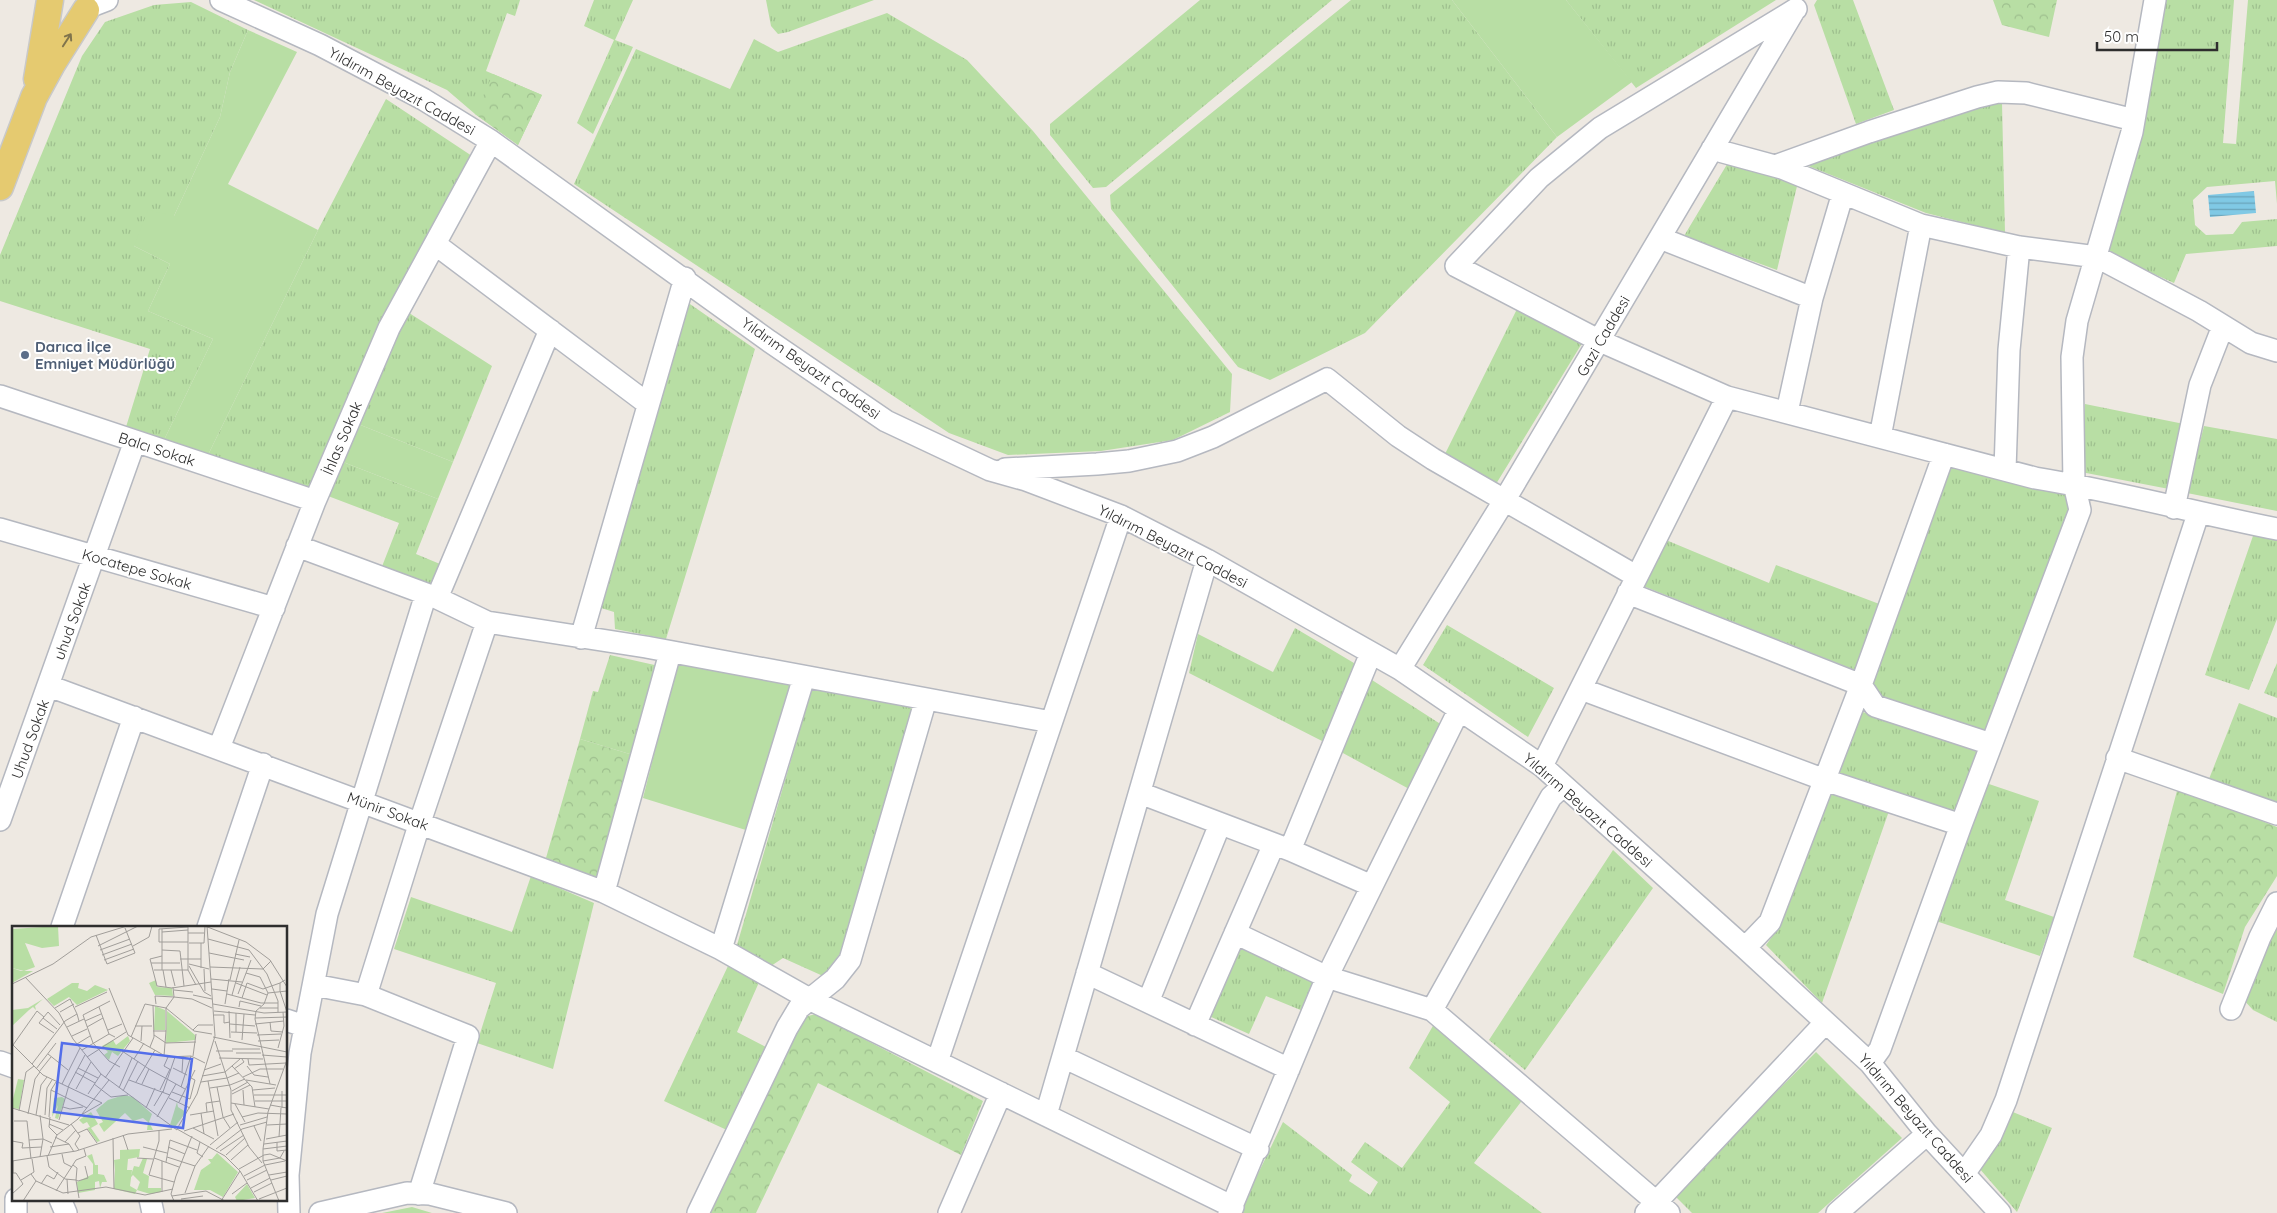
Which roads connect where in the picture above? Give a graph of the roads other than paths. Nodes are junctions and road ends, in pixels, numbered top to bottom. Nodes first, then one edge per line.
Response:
1 (51, 0) edge
2 (221, 0) edge
3 (2156, 0) edge
4 (97, 4) edge
5 (1798, 4) edge
6 (34, 97) junction
7 (2134, 120) junction
8 (491, 141) junction
9 (1712, 149) junction
10 (1775, 166) junction
11 (0, 188) edge
12 (1843, 193) junction
13 (1921, 225) junction
14 (1660, 238) junction
15 (434, 244) junction
16 (2019, 248) junction
17 (2097, 257) junction
18 (685, 278) junction
19 (1812, 298) junction
20 (2223, 326) junction
21 (550, 330) junction
22 (1600, 341) junction
23 (2277, 351) edge
24 (0, 396) edge
25 (1727, 397) junction
26 (648, 404) junction
27 (1787, 412) junction
28 (1880, 437) junction
29 (135, 441) junction
30 (1944, 454) junction
31 (990, 470) junction
32 (2005, 470) junction
33 (2074, 484) junction
34 (315, 501) junction
35 (1504, 501) junction
36 (2174, 508) junction
37 (2198, 514) junction
38 (1120, 516) junction
39 (0, 529) edge
40 (2277, 529) edge
41 (297, 546) junction
42 (95, 557) junction
43 (1208, 560) junction
44 (1632, 585) junction
45 (431, 596) junction
46 (274, 608) junction
47 (487, 622) junction
48 (581, 638) junction
49 (670, 653) junction
50 (1371, 653) junction
51 (1400, 669) junction
52 (804, 677) junction
53 (1861, 685) junction
54 (49, 686) junction
55 (1581, 688) junction
56 (926, 699) junction
57 (1459, 710) junction
58 (134, 717) junction
59 (1051, 722) junction
60 (1991, 744) junction
61 (219, 748) junction
62 (2117, 758) junction
63 (263, 764) junction
64 (1542, 766) junction
65 (1825, 780) junction
66 (1563, 786) junction
67 (1140, 793) junction
68 (362, 801) junction
69 (2277, 814) edge
70 (0, 820) edge
71 (420, 822) junction
72 (1220, 824) junction
73 (1961, 825) junction
74 (1282, 847) junction
75 (1372, 886) junction
76 (604, 892) junction
77 (2277, 903) edge
78 (62, 926) edge
79 (208, 926) edge
80 (1235, 933) junction
81 (722, 948) junction
82 (1745, 948) junction
83 (1088, 974) junction
84 (1327, 977) junction
85 (314, 985) junction
86 (366, 995) junction
87 (812, 1000) junction
88 (1148, 1002) junction
89 (2231, 1009) dead end
90 (1432, 1010) junction
91 (295, 1023) edge
92 (1825, 1023) junction
93 (1195, 1025) junction
94 (1063, 1057) junction
95 (0, 1062) edge
96 (938, 1062) junction
97 (1870, 1063) junction
98 (12, 1066) edge
99 (1289, 1069) junction
100 (1001, 1093) junction
101 (291, 1099) edge
102 (1046, 1116) junction
103 (1927, 1134) junction
104 (1258, 1149) junction
105 (1964, 1174) junction
106 (419, 1194) junction
107 (16, 1200) edge
108 (60, 1200) edge
109 (150, 1200) edge
110 (1657, 1209) edge
111 (1231, 1210) edge
112 (494, 1212) edge
113 (16, 1213) edge
114 (66, 1213) edge
115 (153, 1213) edge
116 (289, 1213) edge
117 (320, 1213) edge
118 (698, 1213) edge
119 (949, 1213) edge
120 (1837, 1213) edge
121 (2000, 1213) edge

1 - 4 main road
1 - 6 main road
2 - 8 street, Yıldırım Beyazıt Caddesi
3 - 7 street
6 -> 4 main road
5 - 9 street, Gazi Caddesi
5 - 22 street
6 - 11 main road
7 - 10 street
7 - 17 street
8 - 15 street, İhlas Sokak
8 - 18 street, Yıldırım Beyazıt Caddesi
9 - 10 street
9 - 14 street, Gazi Caddesi
10 - 12 street
12 - 13 street
12 - 19 street
13 - 16 street
13 - 28 street
14 - 19 street
14 - 22 street, Gazi Caddesi
15 - 21 street
15 - 34 street, İhlas Sokak
16 - 17 street
16 - 32 street
17 - 20 street
17 - 33 street
18 - 26 street
18 - 31 street, Yıldırım Beyazıt Caddesi
19 - 27 street
20 - 23 street
20 - 36 street
21 - 26 street
21 - 45 street
22 - 25 street
22 - 35 street, Gazi Caddesi
24 - 29 street, Balcı Sokak
25 - 27 street
25 - 44 street
26 - 48 street
27 - 28 street
28 - 30 street
29 - 34 street, Balcı Sokak
29 - 42 street
30 - 32 street
30 - 53 street
31 - 35 street
31 - 38 street, Yıldırım Beyazıt Caddesi
32 - 33 street
33 - 36 street
33 - 60 street
34 - 41 street, İhlas Sokak
35 - 44 street
35 - 51 street, Gazi Caddesi
36 - 37 street
37 - 40 street
37 - 62 street
38 - 43 street, Yıldırım Beyazıt Caddesi
38 - 59 street
39 - 42 street, Kocatepe Sokak
41 - 45 street
41 - 46 street, İhlas Sokak
42 - 46 street, Kocatepe Sokak
42 - 54 street, uhud Sokak
43 - 50 street, Yıldırım Beyazıt Caddesi
43 - 67 street
44 - 53 street
44 - 55 street
45 - 47 street
45 - 68 street
46 - 61 street, İhlas Sokak
47 - 48 street
47 - 71 street
48 - 49 street
49 - 52 street
49 - 76 street
50 - 51 street, Yıldırım Beyazıt Caddesi
50 - 74 street
51 - 57 street, Yıldırım Beyazıt Caddesi
52 - 56 street
52 - 81 street
53 - 60 street
53 - 65 street
54 - 58 street, Münir Sokak
54 - 70 street, Uhud Sokak
55 - 64 street
55 - 65 street
56 - 59 street
56 - 87 street
57 - 64 street, Yıldırım Beyazıt Caddesi
57 - 75 street
58 - 61 street, Münir Sokak
58 - 78 street
59 - 96 street
60 - 73 street
61 - 63 street, Münir Sokak
62 - 69 street
62 - 105 street
63 - 68 street, Münir Sokak
63 - 79 street
64 - 66 street, Yıldırım Beyazıt Caddesi
65 - 73 street
65 - 82 street
66 - 82 street, Yıldırım Beyazıt Caddesi
66 - 90 street
67 - 72 street
67 - 83 street
68 - 71 street, Münir Sokak
68 - 85 street
71 - 76 street, Münir Sokak
71 - 86 street
72 - 74 street
72 - 88 street
73 - 97 street
74 - 75 street
74 - 80 street
75 - 84 street
76 - 81 street, Münir Sokak
77 - 89 street
80 - 84 street
80 - 93 street
81 - 87 street, Münir Sokak
82 - 92 street, Yıldırım Beyazıt Caddesi
83 - 88 street
83 - 94 street
84 - 90 street
84 - 99 street
85 - 86 street
85 - 91 street
86 - 106 street
87 - 96 street, Münir Sokak
87 - 118 street
88 - 93 street
90 - 110 street
91 - 101 street
92 - 97 street, Yıldırım Beyazıt Caddesi
92 - 110 street
93 - 99 street
94 - 102 street
94 - 104 street
95 - 98 street
96 - 100 street, Münir Sokak
97 - 103 street, Yıldırım Beyazıt Caddesi
99 - 104 street
100 - 102 street, Münir Sokak
100 - 119 street
101 - 116 street
102 - 111 street, Münir Sokak
103 - 105 street, Yıldırım Beyazıt Caddesi
103 - 120 street
104 - 111 street
105 - 121 street, Yıldırım Beyazıt Caddesi
106 - 112 street
106 - 117 street
107 - 113 street
108 - 114 street
109 - 115 street

